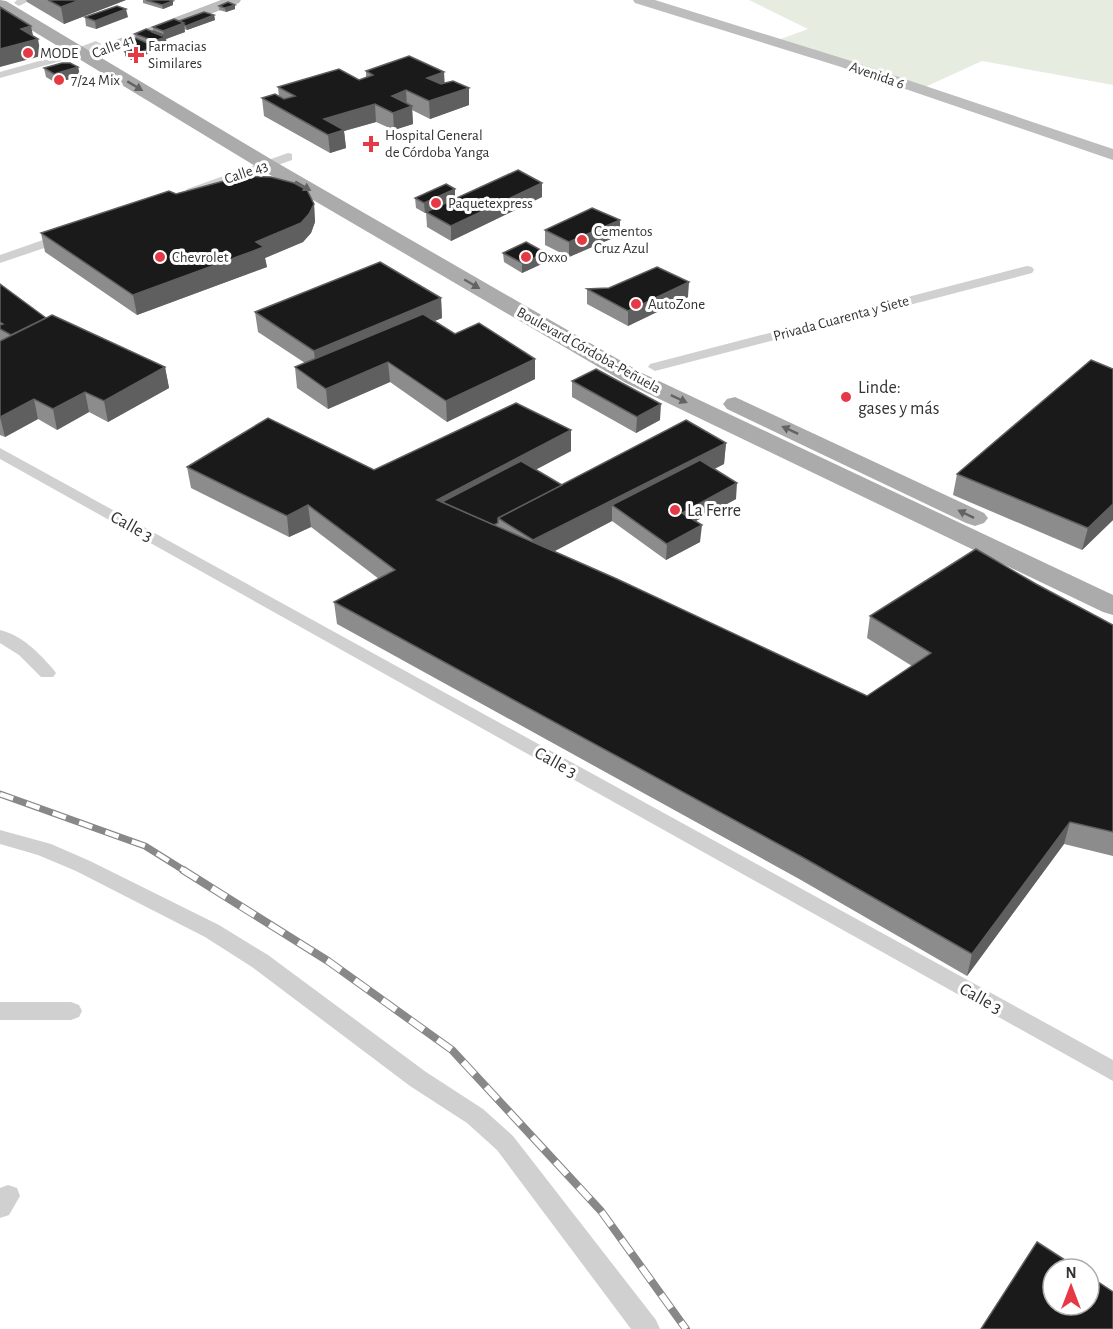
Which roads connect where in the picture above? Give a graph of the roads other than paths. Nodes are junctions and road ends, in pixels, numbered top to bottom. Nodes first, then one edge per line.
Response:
1 (234, 0) edge
2 (640, 0) edge
3 (0, 4) edge
4 (20, 5) edge
5 (208, 5) edge
6 (91, 50) junction
7 (0, 75) edge
8 (1113, 155) edge
9 (277, 161) junction
10 (178, 196) edge
11 (78, 231) edge
12 (0, 259) edge
13 (1027, 270) dead end
14 (655, 367) junction
15 (634, 378) junction
16 (0, 453) edge
17 (1113, 585) edge
18 (1113, 606) edge
19 (0, 636) edge
20 (47, 673) dead end
21 (0, 837) edge
22 (0, 1011) edge
23 (71, 1011) dead end
24 (1113, 1071) edge
25 (647, 1329) edge

1 - 5 street, Calle 41
2 - 8 street, Avenida 6
3 - 4 main road, Boulevard Córdoba-Peñuela
4 - 6 main road, Boulevard Córdoba-Peñuela
4 - 6 main road, Boulevard Córdoba-Peñuela
5 - 6 street, Calle 41
6 - 7 street, Calle 41
6 - 9 main road, Boulevard Córdoba-Peñuela
9 - 10 street, Calle 43
9 - 14 main road, Boulevard Córdoba-Peñuela
9 -> 15 main road, Boulevard Córdoba-Peñuela
11 - 12 street
13 - 14 street, Privada Cuarenta y Siete
14 - 15 main road
17 -> 14 main road, Boulevard Córdoba-Peñuela
15 -> 18 main road, Boulevard Córdoba-Peñuela
16 - 24 street, Calle 3
19 - 20 street
21 - 25 street
22 - 23 street

